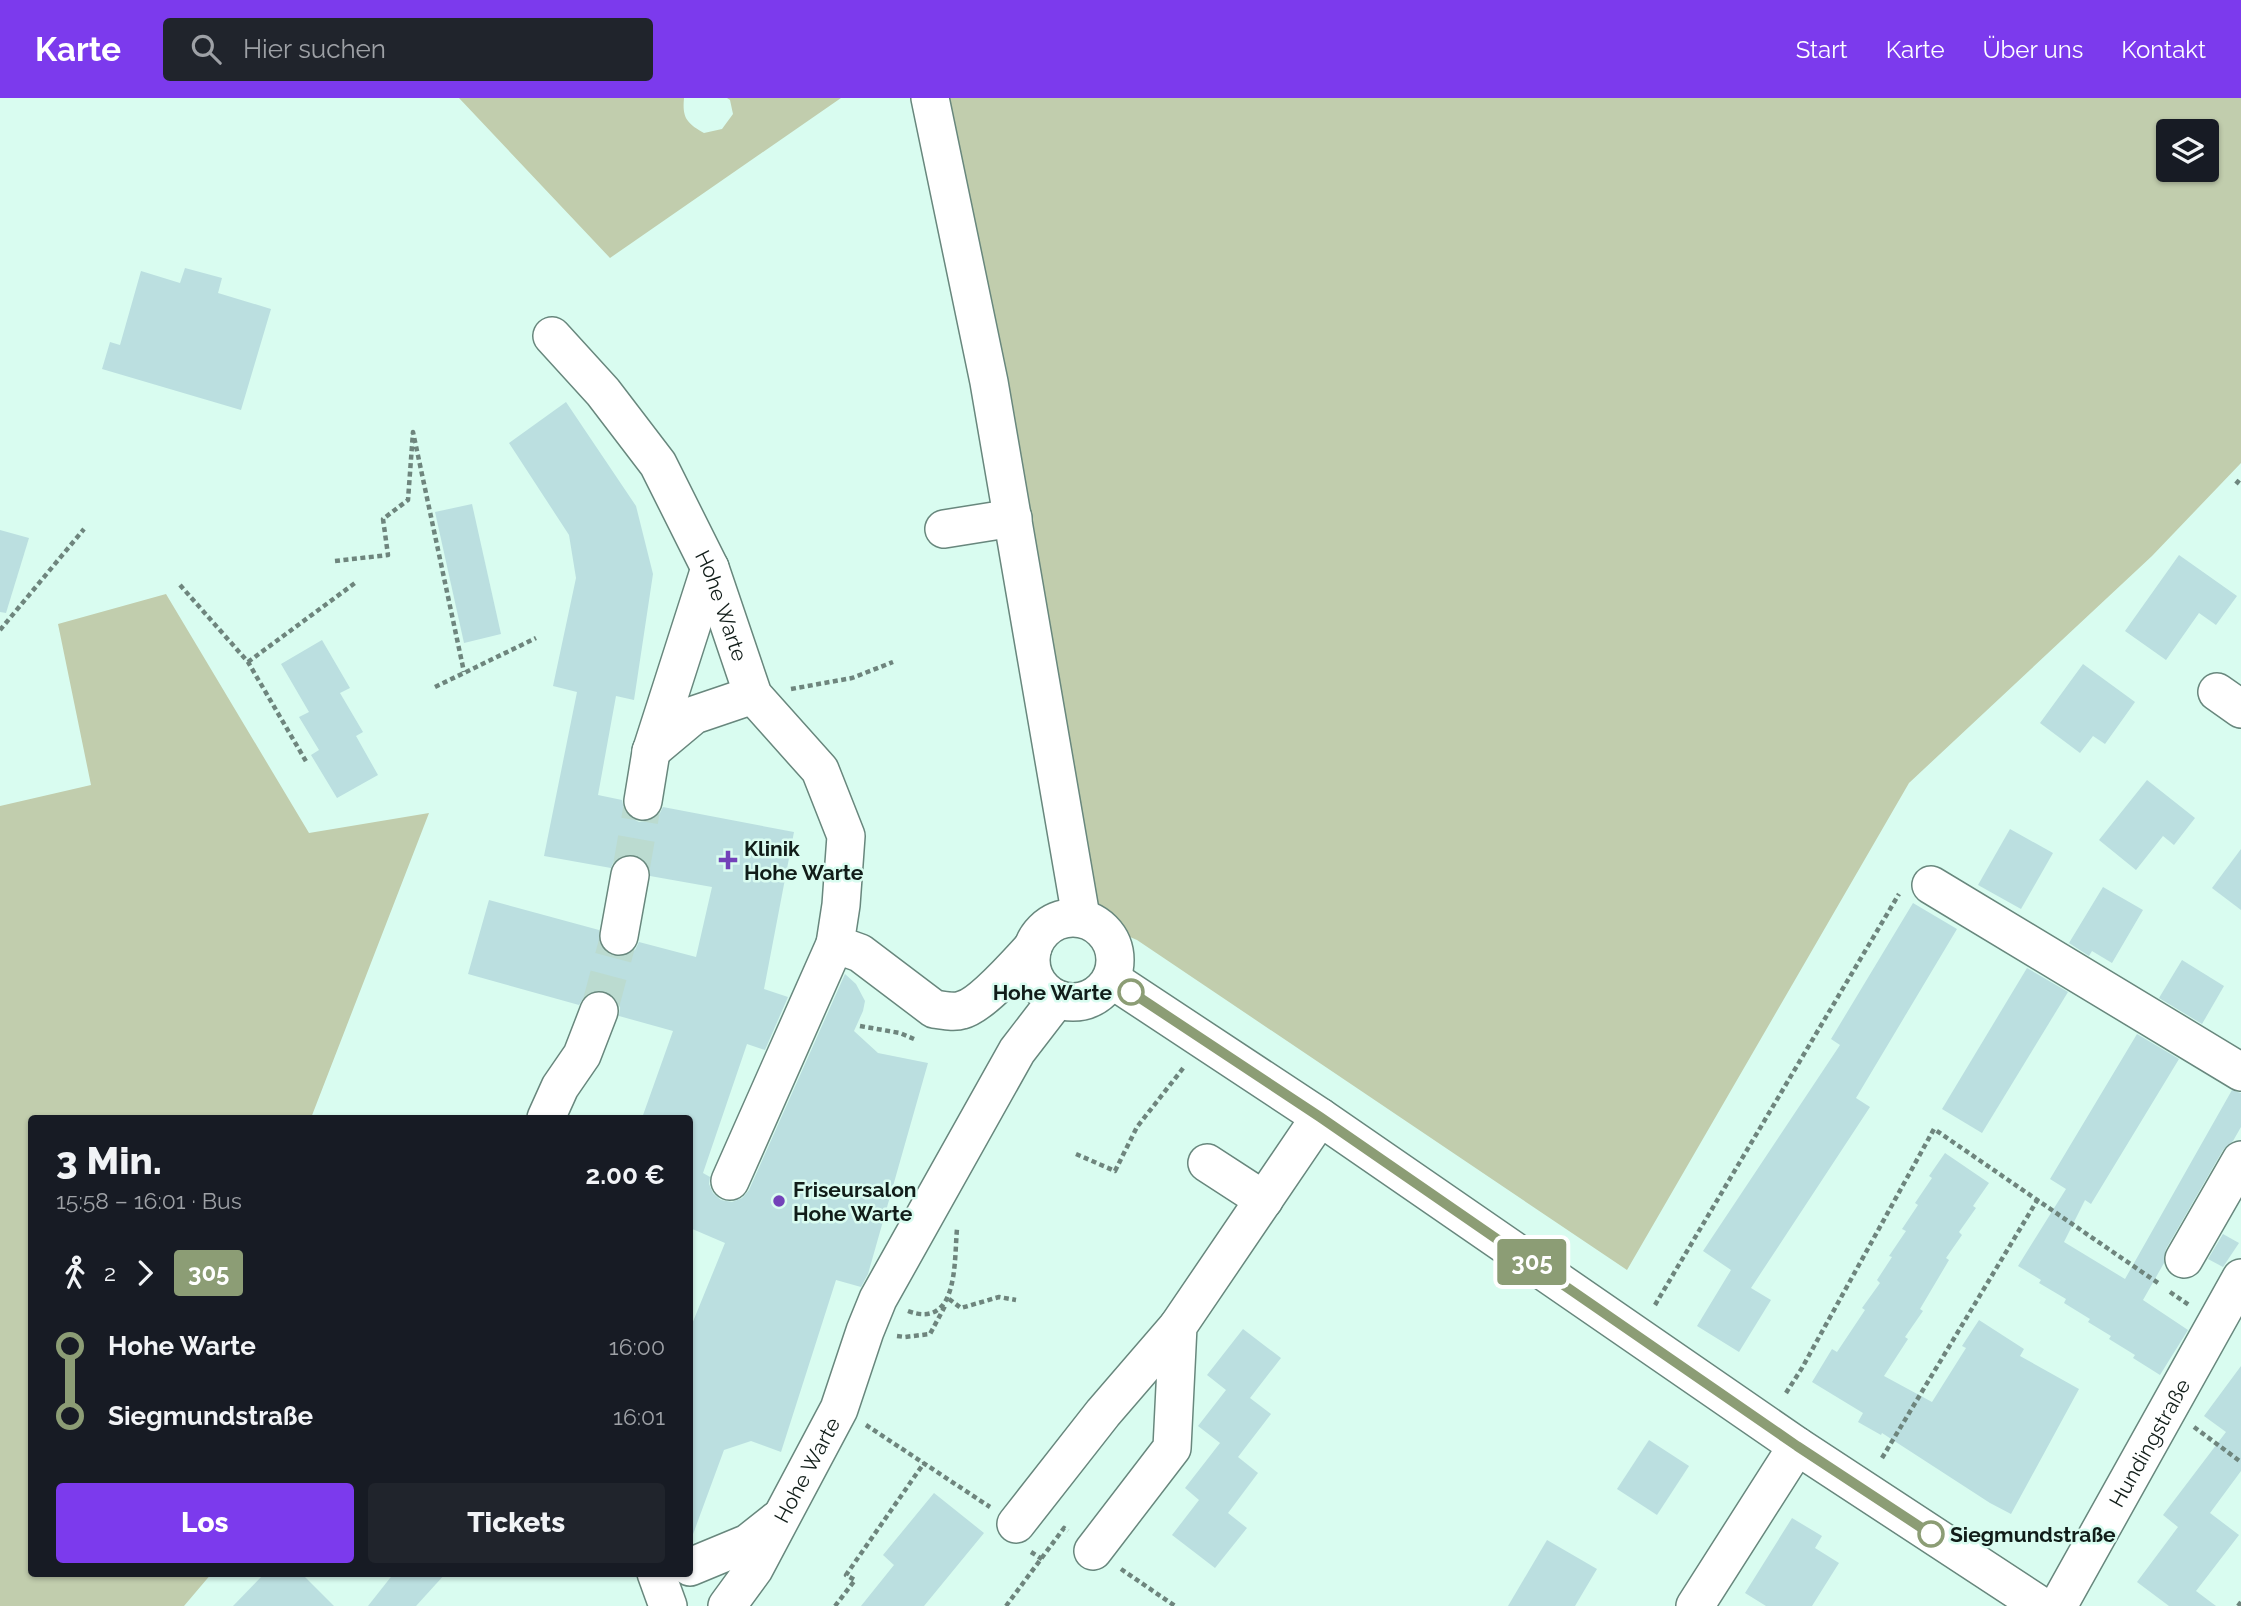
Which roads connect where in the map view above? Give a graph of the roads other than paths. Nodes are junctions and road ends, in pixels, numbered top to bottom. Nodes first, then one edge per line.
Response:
1 (930, 98) edge
2 (552, 336) dead end
3 (1013, 518) junction
4 (944, 529) dead end
5 (710, 568) junction
6 (752, 695) junction
7 (651, 752) junction
8 (643, 801) tunnel mouth
9 (630, 875) tunnel mouth
10 (1931, 885) road end
11 (1081, 917) junction
12 (619, 936) tunnel mouth
13 (835, 944) junction
14 (1033, 947) junction
15 (1111, 979) junction
16 (1057, 999) junction
17 (599, 1011) tunnel mouth
18 (2241, 1072) edge
19 (547, 1115) edge
20 (1320, 1117) junction
21 (2241, 1160) edge
22 (1207, 1163) dead end
23 (730, 1181) dead end
24 (1264, 1200) junction
25 (2184, 1259) dead end
26 (2241, 1278) edge
27 (1178, 1326) junction
28 (1797, 1446) junction
29 (780, 1518) junction
30 (1016, 1524) road end
31 (1093, 1551) dead end
32 (693, 1566) edge
33 (657, 1577) edge
34 (2024, 1601) edge
35 (668, 1606) edge
36 (727, 1606) edge
37 (1696, 1606) edge
38 (2058, 1606) edge

1 - 3 street
2 - 5 street, Hohe Warte
3 - 4 street
3 - 11 street
5 - 6 street, Hohe Warte
5 - 7 street
6 - 7 street
6 - 13 street, Hohe Warte
7 - 8 street
9 - 12 street
10 - 18 street
11 - 14 street
11 - 15 street
13 - 14 street
13 - 23 street, Hohe Warte
14 - 16 street
15 - 16 street
15 - 20 street
16 - 29 street, Hohe Warte
17 - 19 street
20 - 24 street
20 - 28 street
21 - 25 street
22 - 24 street
24 - 27 street
26 - 38 street, Hundingstraße
27 - 30 street
27 - 31 street
28 - 34 street
28 - 37 street
29 - 32 street
29 - 36 street, Hohe Warte
33 - 35 street

